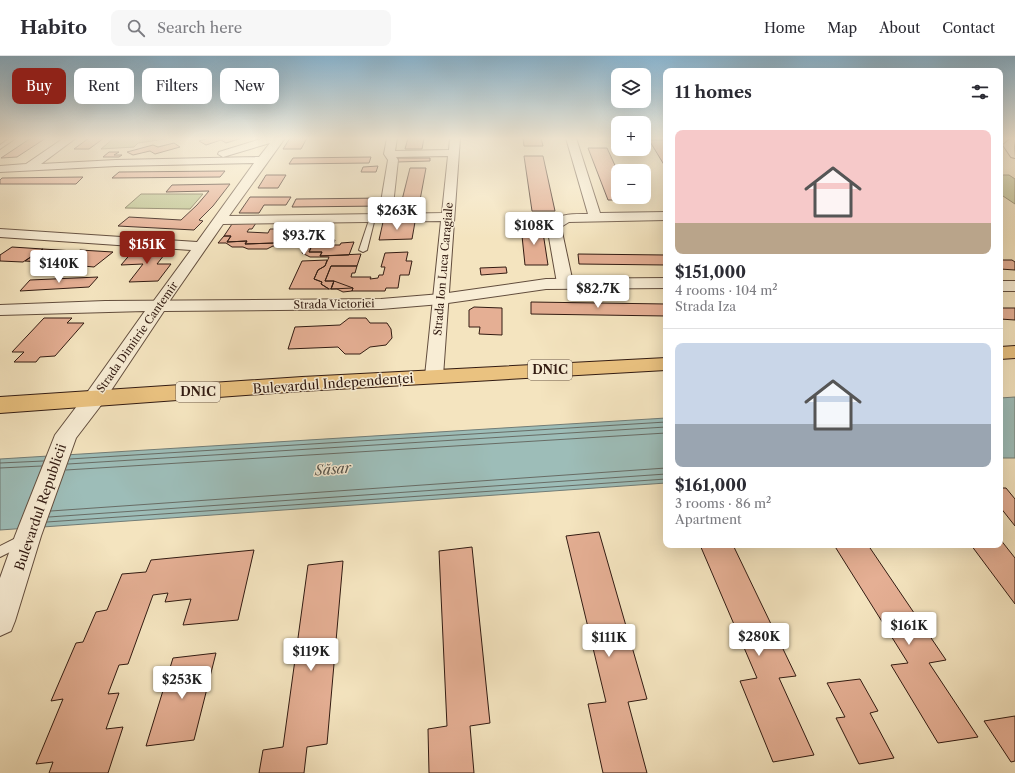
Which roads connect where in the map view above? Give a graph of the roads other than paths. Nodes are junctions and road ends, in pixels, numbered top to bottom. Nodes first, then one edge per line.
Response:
1 (254, 171) edge
2 (391, 171) edge
3 (452, 171) edge
4 (581, 171) edge
5 (448, 216) junction
6 (663, 216) edge
7 (595, 217) junction
8 (372, 218) junction
9 (385, 218) junction
10 (219, 220) junction
11 (0, 233) edge
12 (201, 246) junction
13 (363, 250) dead end
14 (564, 283) junction
15 (663, 283) edge
16 (1003, 286) edge
17 (1015, 286) edge
18 (441, 299) junction
19 (158, 306) junction
20 (0, 310) edge
21 (1015, 352) edge
22 (1003, 353) edge
23 (663, 364) edge
24 (434, 376) junction
25 (94, 399) junction
26 (0, 405) edge
27 (28, 536) junction
28 (0, 552) edge
29 (5, 590) edge
30 (0, 621) edge

1 - 10 street, Strada Dimitrie Cantemir
2 - 9 street
3 - 5 street, Strada Ion Luca Caragiale
4 - 7 street
5 - 9 street
5 - 18 street, Strada Ion Luca Caragiale
6 - 7 street
7 - 14 street
8 - 9 street
8 - 10 street
8 - 13 lane
10 - 12 street, Strada Dimitrie Cantemir
11 - 12 street
12 - 19 street, Strada Dimitrie Cantemir
14 - 15 street, Strada Victoriei
14 - 18 street, Strada Victoriei
16 - 17 street
18 - 19 street, Strada Victoriei
18 - 24 street, Strada Ion Luca Caragiale
19 - 20 street, Strada Victoriei
19 - 25 street, Strada Dimitrie Cantemir
21 - 22 main road
23 - 24 main road, Bulevardul Independenței / DN1C
24 - 25 main road, Bulevardul Independenței / DN1C
25 - 26 main road, Bulevardul Independenței / DN1C
25 - 27 street, Bulevardul Republicii
27 - 28 lane
27 - 29 street, Bulevardul Republicii
29 - 30 street, Bulevardul Republicii

